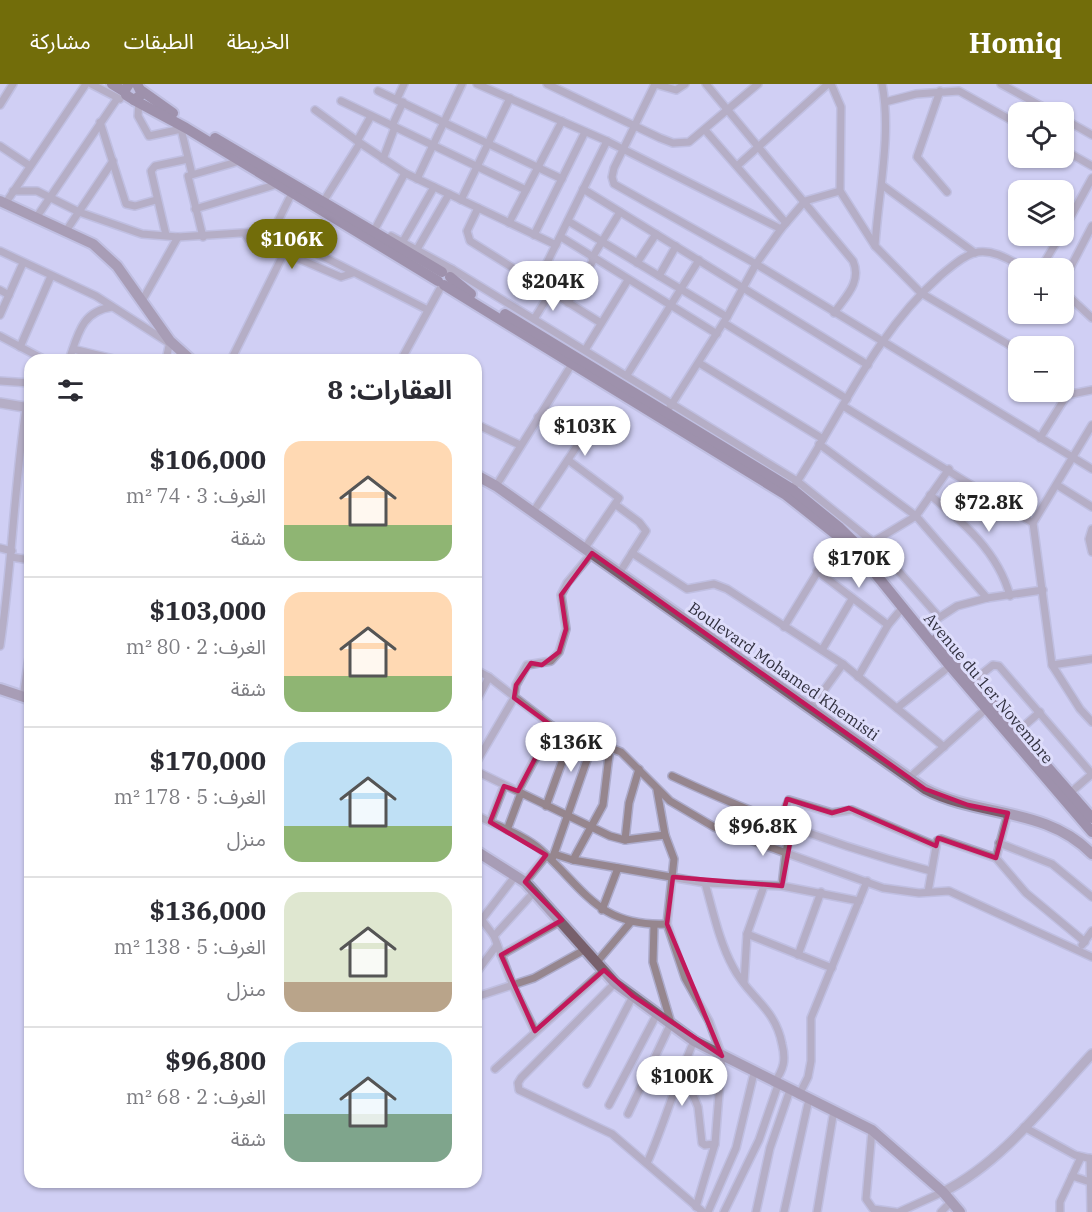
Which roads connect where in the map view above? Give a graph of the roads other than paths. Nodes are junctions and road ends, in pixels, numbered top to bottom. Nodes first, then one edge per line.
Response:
1 (13, 84) edge
2 (86, 84) edge
3 (91, 84) edge
4 (112, 84) edge
5 (404, 84) edge
6 (462, 84) edge
7 (477, 84) edge
8 (547, 84) edge
9 (655, 84) edge
10 (685, 84) edge
11 (706, 84) edge
12 (758, 84) edge
13 (830, 84) edge
14 (882, 84) edge
15 (913, 84) edge
16 (1002, 84) edge
17 (962, 88) edge
18 (378, 91) dead end
19 (940, 91) junction
20 (134, 92) edge
21 (916, 94) junction
22 (510, 98) junction
23 (341, 101) dead end
24 (400, 101) junction
25 (885, 102) junction
26 (1034, 102) edge
27 (0, 105) edge
28 (149, 107) junction
29 (315, 110) dead end
30 (728, 110) junction
31 (371, 116) junction
32 (1008, 118) edge
33 (562, 121) junction
34 (100, 122) junction
35 (141, 122) junction
36 (445, 122) junction
37 (635, 125) junction
38 (1074, 125) edge
39 (394, 126) junction
40 (184, 129) junction
41 (705, 130) junction
42 (585, 132) junction
43 (1092, 135) edge
44 (608, 141) junction
45 (359, 142) junction
46 (489, 143) junction
47 (0, 146) edge
48 (433, 146) junction
49 (759, 146) junction
50 (623, 150) junction
51 (1074, 156) edge
52 (188, 159) junction
53 (383, 159) junction
54 (113, 161) junction
55 (240, 161) junction
56 (30, 166) junction
57 (538, 166) junction
58 (737, 166) junction
59 (1092, 166) edge
60 (477, 167) junction
61 (405, 173) junction
62 (192, 174) junction
63 (1092, 178) edge
64 (417, 179) junction
65 (562, 179) junction
66 (278, 184) junction
67 (882, 185) junction
68 (434, 187) junction
69 (583, 189) junction
70 (526, 190) junction
71 (13, 191) junction
72 (840, 191) junction
73 (947, 192) dead end
74 (292, 193) junction
75 (449, 195) junction
76 (50, 198) junction
77 (156, 200) junction
78 (324, 200) junction
79 (460, 200) junction
80 (805, 201) junction
81 (2, 202) edge
82 (478, 208) junction
83 (195, 209) junction
84 (1074, 211) edge
85 (79, 212) junction
86 (620, 212) junction
87 (36, 218) junction
88 (568, 221) junction
89 (509, 223) junction
90 (784, 226) junction
91 (1092, 226) edge
92 (376, 227) junction
93 (66, 231) junction
94 (273, 231) junction
95 (244, 234) junction
96 (656, 234) junction
97 (166, 235) junction
98 (534, 235) junction
99 (178, 237) junction
100 (203, 237) junction
101 (561, 237) junction
102 (602, 242) junction
103 (402, 243) junction
104 (556, 245) junction
105 (269, 246) junction
106 (676, 246) junction
107 (875, 246) junction
108 (416, 250) junction
109 (0, 251) edge
110 (284, 253) junction
111 (975, 253) junction
112 (593, 258) junction
113 (1008, 259) edge
114 (699, 260) junction
115 (1074, 261) edge
116 (23, 263) junction
117 (637, 263) junction
118 (756, 264) junction
119 (353, 273) junction
120 (51, 276) junction
121 (659, 276) junction
122 (445, 277) junction
123 (628, 280) junction
124 (537, 283) junction
125 (745, 288) junction
126 (680, 289) junction
127 (0, 290) edge
128 (551, 292) junction
129 (921, 293) junction
130 (9, 295) junction
131 (142, 301) junction
132 (1074, 301) edge
133 (568, 303) junction
134 (671, 304) junction
135 (112, 307) junction
136 (428, 310) junction
137 (834, 313) junction
138 (0, 315) edge
139 (1092, 318) edge
140 (534, 319) junction
141 (726, 320) junction
142 (601, 323) junction
143 (717, 334) junction
144 (0, 336) edge
145 (171, 342) junction
146 (882, 342) junction
147 (1008, 344) edge
148 (20, 347) junction
149 (73, 349) junction
150 (585, 350) junction
151 (33, 354) edge
152 (71, 354) edge
153 (93, 354) edge
154 (168, 354) edge
155 (184, 354) edge
156 (234, 354) edge
157 (404, 354) edge
158 (699, 363) junction
159 (572, 364) junction
160 (868, 365) junction
161 (627, 375) junction
162 (0, 381) edge
163 (24, 383) edge
164 (1092, 390) edge
165 (1074, 392) edge
166 (847, 399) junction
167 (1060, 402) edge
168 (0, 403) edge
169 (843, 406) junction
170 (24, 407) edge
171 (667, 412) junction
172 (538, 417) junction
173 (1092, 425) edge
174 (482, 427) edge
175 (24, 428) edge
176 (1040, 438) junction
177 (821, 442) junction
178 (520, 445) junction
179 (1073, 459) junction
180 (568, 460) junction
181 (949, 469) junction
182 (1092, 469) edge
183 (482, 478) edge
184 (795, 485) junction
185 (1057, 485) junction
186 (496, 486) junction
187 (930, 495) junction
188 (615, 505) junction
189 (1092, 507) edge
190 (533, 512) junction
191 (916, 516) junction
192 (1033, 523) junction
193 (1092, 529) edge
194 (839, 537) junction
195 (873, 542) junction
196 (0, 548) edge
197 (588, 551) junction
198 (1092, 552) edge
199 (11, 554) junction
200 (632, 554) junction
201 (24, 558) edge
202 (817, 571) junction
203 (620, 572) junction
204 (1043, 590) junction
205 (1010, 596) junction
206 (987, 598) junction
207 (852, 599) junction
208 (3, 605) edge
209 (903, 607) junction
210 (939, 617) junction
211 (888, 625) junction
212 (784, 627) junction
213 (923, 628) junction
214 (0, 646) edge
215 (822, 650) junction
216 (1092, 659) edge
217 (843, 663) junction
218 (1052, 665) junction
219 (950, 666) junction
220 (482, 673) edge
221 (489, 677) junction
222 (858, 677) junction
223 (973, 681) junction
224 (0, 688) edge
225 (482, 690) edge
226 (24, 697) edge
227 (514, 698) junction
228 (811, 708) junction
229 (897, 708) junction
230 (986, 709) junction
231 (1040, 712) junction
232 (1092, 722) edge
233 (552, 726) junction
234 (573, 732) junction
235 (1017, 732) junction
236 (594, 740) junction
237 (610, 747) junction
238 (944, 747) junction
239 (482, 753) edge
240 (639, 769) junction
241 (482, 774) edge
242 (1092, 774) edge
243 (672, 776) dead end
244 (909, 778) junction
245 (504, 786) junction
246 (657, 790) junction
247 (519, 792) junction
248 (1070, 792) junction
249 (546, 806) junction
250 (1008, 813) junction
251 (566, 817) junction
252 (482, 818) edge
253 (1092, 818) edge
254 (490, 822) junction
255 (780, 822) junction
256 (591, 827) junction
257 (793, 827) junction
258 (507, 830) junction
259 (1092, 832) edge
260 (665, 835) junction
261 (625, 840) junction
262 (999, 843) junction
263 (936, 846) junction
264 (786, 850) junction
265 (554, 854) junction
266 (1092, 854) edge
267 (482, 855) edge
268 (546, 856) junction
269 (996, 858) junction
270 (573, 860) junction
271 (552, 862) junction
272 (618, 868) junction
273 (930, 872) junction
274 (516, 875) junction
275 (673, 877) junction
276 (867, 881) junction
277 (525, 882) junction
278 (705, 883) junction
279 (765, 886) junction
280 (782, 886) junction
281 (535, 891) junction
282 (821, 892) junction
283 (928, 892) junction
284 (1092, 897) edge
285 (859, 901) junction
286 (602, 910) junction
287 (482, 920) joint
288 (562, 920) junction
289 (630, 923) junction
290 (667, 924) junction
291 (654, 925) junction
292 (1092, 931) edge
293 (747, 934) junction
294 (494, 936) junction
295 (1085, 942) junction
296 (497, 945) junction
297 (586, 949) junction
298 (1078, 949) junction
299 (501, 955) junction
300 (798, 955) junction
301 (1092, 957) edge
302 (482, 965) edge
303 (600, 966) junction
304 (832, 968) junction
305 (615, 982) junction
306 (744, 983) junction
307 (513, 986) junction
308 (482, 995) edge
309 (633, 996) junction
310 (657, 1014) junction
311 (671, 1023) junction
312 (535, 1031) junction
313 (694, 1041) junction
314 (1092, 1054) edge
315 (722, 1056) junction
316 (495, 1069) dead end
317 (682, 1069) junction
318 (754, 1073) junction
319 (587, 1084) dead end
320 (776, 1084) junction
321 (799, 1095) junction
322 (609, 1105) dead end
323 (834, 1110) junction
324 (628, 1114) dead end
325 (1024, 1127) junction
326 (872, 1130) junction
327 (715, 1144) junction
328 (1089, 1158) edge
329 (647, 1162) junction
330 (1072, 1176) junction
331 (1090, 1182) junction
332 (943, 1192) junction
333 (951, 1202) junction
334 (696, 1207) junction
335 (703, 1212) edge
336 (708, 1212) edge
337 (724, 1212) edge
338 (756, 1212) edge
339 (784, 1212) edge
340 (817, 1212) edge
341 (895, 1212) edge
342 (900, 1212) edge
343 (942, 1212) edge
344 (960, 1212) edge
345 (1060, 1212) edge
346 (1091, 1212) edge

1 - 27 street
2 - 56 street
3 - 20 street
4 - 20 main road, Avenue du 1er Novembre
5 - 24 street
6 - 36 street
7 - 22 street
8 - 37 street
9 - 10 street
9 - 37 street
11 - 30 street
12 - 30 street
13 - 49 street
13 - 72 street
14 - 25 street
15 - 21 street
16 - 26 street
17 - 19 street
17 - 32 street
18 - 24 street
19 - 21 street
19 - 73 street
20 - 28 main road, Avenue du 1er Novembre
20 - 34 street
20 - 35 street
20 - 78 main road, Avenue du 1er Novembre
21 - 25 street
22 - 33 street
22 - 46 street
23 - 31 street
24 - 36 street
24 - 39 street
25 - 67 street
28 - 35 street
28 - 40 main road, Avenue du 1er Novembre
29 - 45 street
30 - 41 street
30 - 49 street
31 - 39 street
31 - 45 street
33 - 42 street
33 - 57 street
34 - 54 street
34 - 76 street
35 - 40 street
36 - 46 street
36 - 48 street
37 - 41 street
37 - 50 street
38 - 43 street
39 - 48 street
39 - 53 street
40 - 52 street
40 - 55 main road, Avenue du 1er Novembre
41 - 58 street
42 - 44 street
42 - 65 street
44 - 50 street
44 - 69 street
45 - 53 street
45 - 78 street
46 - 57 street
46 - 60 street
47 - 56 street
48 - 60 street
48 - 64 street
49 - 58 street
49 - 80 street
50 - 90 street
50 - 118 street
51 - 59 street
52 - 62 street
52 - 77 street
53 - 61 street
54 - 77 street
54 - 85 street
55 - 62 street
55 - 66 main road, Avenue du 1er Novembre
56 - 71 street
57 - 65 street
57 - 70 street
58 - 90 street
60 - 70 street
60 - 79 street
61 - 64 street
61 - 92 street
62 - 83 street
63 - 84 street
64 - 68 street
65 - 98 street
66 - 74 main road, Avenue du 1er Novembre
66 - 83 street
67 - 107 street
67 - 111 street
68 - 75 street
68 - 103 street
69 - 86 street
69 - 88 street
70 - 89 street
71 - 76 street
71 - 81 street
72 - 80 street
72 - 107 street
74 - 94 street
74 - 122 main road, Avenue du 1er Novembre
75 - 79 street
75 - 108 street
76 - 85 street
76 - 87 street
77 - 97 street
78 - 92 street
78 - 122 main road, Avenue du 1er Novembre
79 - 82 street
80 - 90 street
80 - 137 street
81 - 87 main road
82 - 89 street
82 - 124 street
83 - 100 street
85 - 93 street
85 - 97 street
86 - 96 street
86 - 102 street
87 - 93 main road
88 - 101 street
88 - 102 street
89 - 98 street
90 - 118 street
91 - 115 street
92 - 103 street
93 - 131 main road
94 - 95 street
94 - 105 street
94 - 119 street
95 - 100 street
95 - 105 street
96 - 106 street
96 - 117 street
97 - 99 street
98 - 104 street
99 - 100 street
99 - 131 street
101 - 104 street
101 - 112 street
102 - 112 street
102 - 117 street
103 - 108 street
104 - 124 street
105 - 110 street
106 - 114 street
106 - 121 street
107 - 129 street
108 - 122 street
109 - 116 street
110 - 119 street
110 - 156 street
111 - 113 street
111 - 129 street
112 - 123 street
112 - 133 street
114 - 125 street
114 - 126 street
116 - 120 street
116 - 130 street
117 - 121 street
118 - 125 street
118 - 137 street
119 - 136 street
120 - 135 street
120 - 148 street
121 - 126 street
122 - 136 street
122 - 140 street
122 - 159 main road, Avenue du 1er Novembre
122 - 171 main road, Avenue du 1er Novembre
123 - 134 street
123 - 142 street
124 - 128 street
125 - 141 street
125 - 160 street
126 - 134 street
126 - 141 street
127 - 130 street
128 - 133 street
128 - 140 street
129 - 146 street
129 - 147 street
130 - 138 street
131 - 145 main road
132 - 139 street
133 - 142 street
134 - 143 street
134 - 161 street
135 - 145 street
135 - 149 street
136 - 157 street
137 - 146 street
140 - 150 street
141 - 143 street
141 - 166 street
142 - 150 street
143 - 158 street
144 - 148 street
145 - 154 street
145 - 155 main road
146 - 160 street
146 - 176 street
148 - 151 street
149 - 152 street
149 - 153 street
150 - 161 street
158 - 171 street
158 - 177 street
159 - 171 main road, Avenue du 1er Novembre
159 - 172 street
160 - 166 street
161 - 171 street
162 - 163 street
164 - 165 street
166 - 169 street
167 - 176 street
168 - 170 street
169 - 177 street
169 - 181 street
171 - 184 main road, Avenue du 1er Novembre
171 - 194 main road, Avenue du 1er Novembre
172 - 178 street
172 - 180 street
173 - 179 street
174 - 178 street
175 - 199 street
176 - 179 street
177 - 184 street
177 - 191 street
178 - 186 street
179 - 182 street
179 - 185 street
180 - 188 street
180 - 190 street
181 - 187 street
181 - 192 street
183 - 186 main road, Boulevard Mohamed Khemisti
184 - 195 street
184 - 213 main road, Avenue du 1er Novembre
185 - 189 street
185 - 192 street
186 - 190 main road, Boulevard Mohamed Khemisti
187 - 191 street
187 - 205 street
188 - 197 street
188 - 200 street
190 - 197 main road, Boulevard Mohamed Khemisti
191 - 195 street
191 - 206 street
192 - 204 street
193 - 198 street
194 - 202 street
194 - 209 main road, Avenue du 1er Novembre
195 - 210 street
196 - 199 street
197 - 203 main road, Boulevard Mohamed Khemisti
197 - 227 street
199 - 201 street
199 - 208 street
200 - 203 street
200 - 212 street
202 - 207 street
202 - 212 street
203 - 228 main road, Boulevard Mohamed Khemisti
204 - 205 street
204 - 218 street
205 - 206 street
206 - 210 street
207 - 211 street
207 - 215 street
208 - 214 street
209 - 211 street
209 - 213 main road, Avenue du 1er Novembre
210 - 213 street
211 - 222 street
212 - 215 street
213 - 219 main road, Avenue du 1er Novembre
213 - 223 main road, Avenue du 1er Novembre
215 - 217 street
216 - 218 street
217 - 222 street
217 - 228 street
218 - 232 street
219 - 229 street
219 - 230 main road, Avenue du 1er Novembre
220 - 221 street
221 - 225 street
221 - 227 street
222 - 229 street
223 - 231 street
223 - 235 main road, Avenue du 1er Novembre
224 - 226 main road
227 - 233 street
227 - 239 street
228 - 244 main road, Boulevard Mohamed Khemisti
229 - 238 street
230 - 238 street
230 - 259 main road, Avenue du 1er Novembre
231 - 235 street
231 - 242 street
233 - 234 street
233 - 247 street
234 - 236 street
234 - 249 street
235 - 248 main road, Avenue du 1er Novembre
236 - 237 street
236 - 251 street
237 - 240 street
237 - 256 street
238 - 244 street
240 - 246 street
240 - 261 street
241 - 245 street
242 - 248 street
243 - 255 street
244 - 250 main road, Boulevard Mohamed Khemisti
245 - 247 street
245 - 254 street
246 - 260 street
246 - 264 street
247 - 249 street
247 - 258 street
248 - 253 main road, Avenue du 1er Novembre
249 - 251 street
250 - 262 street
250 - 266 main road, Boulevard Mohamed Khemisti
251 - 256 street
251 - 265 street
252 - 254 street
254 - 258 street
255 - 257 street
255 - 263 street
256 - 261 street
256 - 270 street
257 - 264 street
257 - 273 street
258 - 268 street
260 - 261 street
260 - 275 street
262 - 269 street
262 - 284 street
263 - 269 street
263 - 273 street
264 - 276 street
264 - 280 street
265 - 270 street
265 - 271 street
267 - 274 main road
268 - 271 street
268 - 277 street
269 - 295 street
270 - 272 street
271 - 286 street
272 - 275 street
272 - 286 street
273 - 283 street
274 - 277 main road
274 - 287 street
275 - 278 street
275 - 290 street
276 - 283 street
276 - 285 street
277 - 281 main road
278 - 279 street
278 - 306 street
279 - 280 street
279 - 293 street
280 - 282 street
281 - 288 main road
281 - 294 street
282 - 285 street
282 - 300 street
283 - 298 street
285 - 304 street
286 - 289 street
287 - 294 street
288 - 297 main road
288 - 299 street
289 - 291 street
289 - 303 street
290 - 291 street
290 - 315 street
291 - 311 street
292 - 295 street
293 - 300 street
293 - 306 street
294 - 296 street
295 - 298 street
296 - 299 street
296 - 302 street
297 - 303 main road
297 - 307 street
298 - 301 street
299 - 307 street
300 - 304 street
303 - 305 main road
303 - 312 street
304 - 321 street
305 - 309 main road
305 - 329 street
306 - 320 street
307 - 308 street
307 - 312 street
309 - 310 main road
309 - 319 street
310 - 311 main road
310 - 322 street
311 - 313 main road
311 - 324 street
312 - 316 street
313 - 315 main road
313 - 317 street
314 - 325 street
315 - 318 main road
315 - 327 street
317 - 327 street
317 - 329 street
318 - 320 main road
318 - 336 street
320 - 321 main road
320 - 337 street
321 - 323 main road
321 - 338 street
321 - 339 street
323 - 326 main road
323 - 340 street
325 - 328 street
325 - 332 street
326 - 332 main road
326 - 341 street
327 - 334 street
328 - 330 street
328 - 331 street
329 - 334 street
330 - 331 street
330 - 345 street
331 - 346 street
332 - 333 main road
332 - 342 street
333 - 343 street
333 - 344 main road
334 - 335 street

